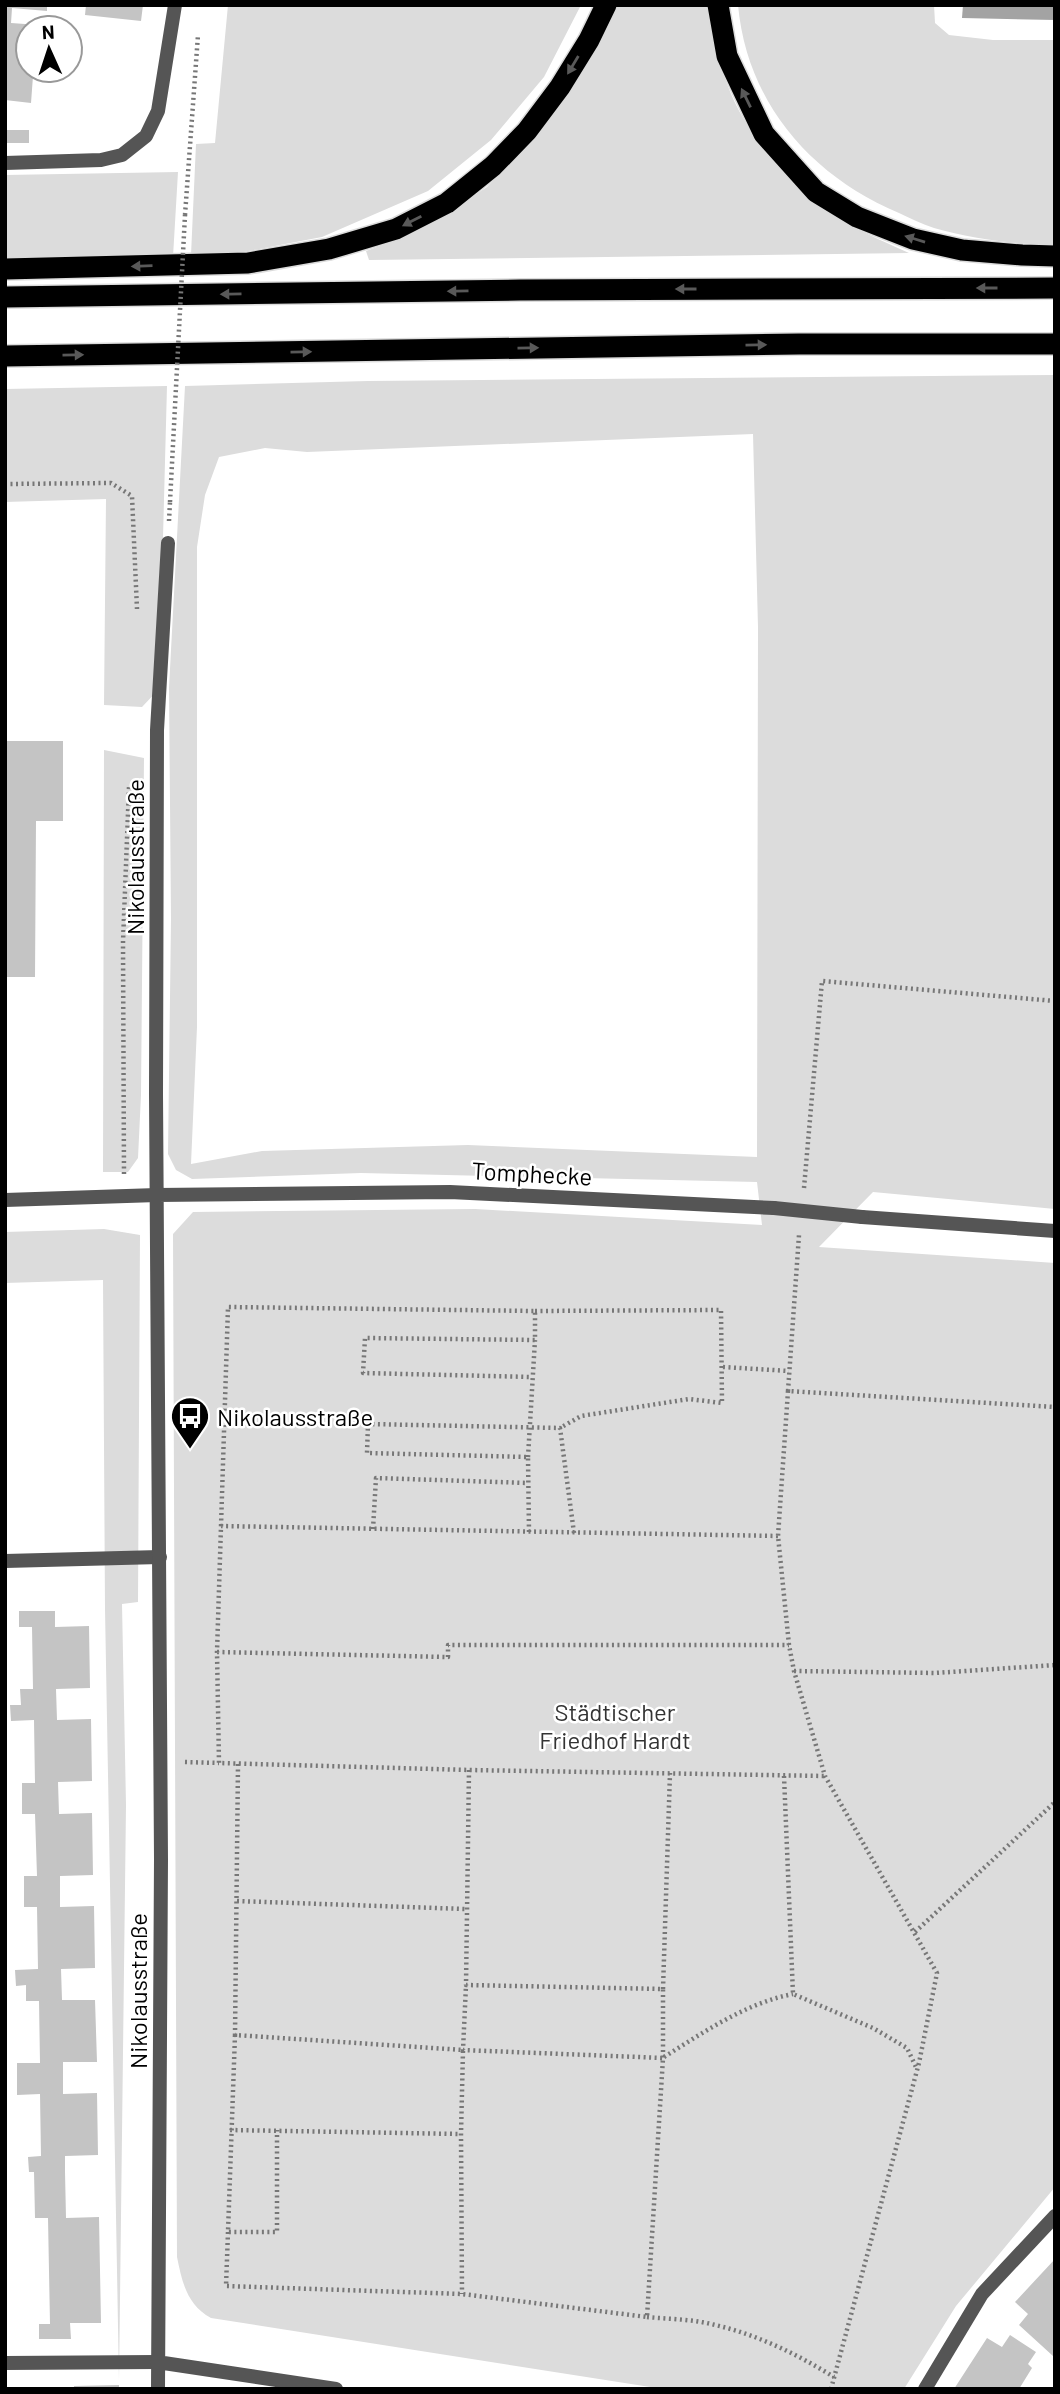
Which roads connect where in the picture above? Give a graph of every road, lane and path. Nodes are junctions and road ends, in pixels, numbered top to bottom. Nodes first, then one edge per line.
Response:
1 (175, 5) edge
2 (606, 5) edge
3 (718, 5) edge
4 (198, 30) dead end
5 (5, 163) edge
6 (1055, 256) edge
7 (5, 270) edge
8 (1055, 288) edge
9 (5, 297) edge
10 (1055, 344) edge
11 (5, 356) edge
12 (5, 484) edge
13 (170, 502) dead end
14 (168, 543) dead end
15 (137, 619) dead end
16 (130, 783) dead end
17 (822, 981) dead end
18 (1055, 1002) edge
19 (157, 1195) junction
20 (124, 1196) junction
21 (5, 1200) edge
22 (1055, 1231) edge
23 (534, 1311) junction
24 (535, 1340) junction
25 (723, 1367) junction
26 (789, 1371) dead end
27 (532, 1377) junction
28 (1055, 1407) edge
29 (560, 1428) junction
30 (530, 1429) junction
31 (528, 1457) junction
32 (528, 1483) junction
33 (221, 1527) junction
34 (373, 1529) junction
35 (529, 1532) junction
36 (574, 1533) junction
37 (778, 1536) junction
38 (160, 1557) junction
39 (5, 1560) edge
40 (789, 1645) junction
41 (217, 1652) junction
42 (1055, 1665) edge
43 (794, 1671) junction
44 (161, 1761) junction
45 (219, 1763) junction
46 (238, 1764) junction
47 (468, 1770) junction
48 (670, 1773) junction
49 (785, 1776) junction
50 (825, 1776) junction
51 (1055, 1802) edge
52 (237, 1901) junction
53 (465, 1909) junction
54 (915, 1932) junction
55 (466, 1985) junction
56 (663, 1989) junction
57 (793, 1994) junction
58 (235, 2035) junction
59 (463, 2050) junction
60 (663, 2058) junction
61 (917, 2069) junction
62 (230, 2130) junction
63 (277, 2130) junction
64 (461, 2134) junction
65 (1055, 2216) edge
66 (228, 2232) junction
67 (462, 2294) junction
68 (646, 2317) junction
69 (158, 2362) junction
70 (5, 2363) edge
71 (834, 2377) junction
72 (158, 2389) edge
73 (336, 2389) edge
74 (831, 2389) edge
75 (925, 2389) edge

1 - 5 street
2 -> 7 highway
6 -> 3 highway
4 - 13 path, bridge
8 -> 9 highway
11 -> 10 highway
12 - 15 path
14 - 19 street, Nikolausstraße
16 - 20 path
17 - 18 path
19 - 20 street, Tomphecke
19 - 22 street, Tomphecke, bridge
19 - 38 street, Nikolausstraße
20 - 21 street, Tomphecke
23 - 24 path
23 - 25 path
23 - 33 path
24 - 27 path
24 - 27 path
25 - 26 path
25 - 29 path
27 - 30 path
28 - 37 path
29 - 30 path
29 - 36 path
30 - 31 path
30 - 31 path
31 - 32 path
32 - 34 path
32 - 35 path
33 - 34 path
33 - 41 path
34 - 35 path
35 - 36 path
36 - 37 path
37 - 40 path
38 - 39 street
38 - 44 street, Nikolausstraße
40 - 41 path
40 - 43 path
41 - 45 path
42 - 43 path
43 - 50 path
44 - 45 path
44 - 69 street, Nikolausstraße
45 - 46 path
46 - 47 path
46 - 52 path
47 - 48 path
47 - 53 path
48 - 49 path
48 - 56 path
49 - 50 path
49 - 57 path
50 - 54 path
51 - 54 path
52 - 53 path
52 - 58 path
53 - 55 path
54 - 61 path
55 - 56 path
55 - 59 path
56 - 60 path
57 - 60 path
57 - 61 path
58 - 59 path
58 - 62 path
59 - 60 path
59 - 64 path
60 - 68 path
61 - 71 path
62 - 63 path
62 - 66 path
63 - 64 path
63 - 66 path
64 - 67 path
65 - 75 street
66 - 67 path
67 - 68 path
68 - 71 path
69 - 70 street
69 - 72 street, Nikolausstraße
69 - 73 street
71 - 74 path

